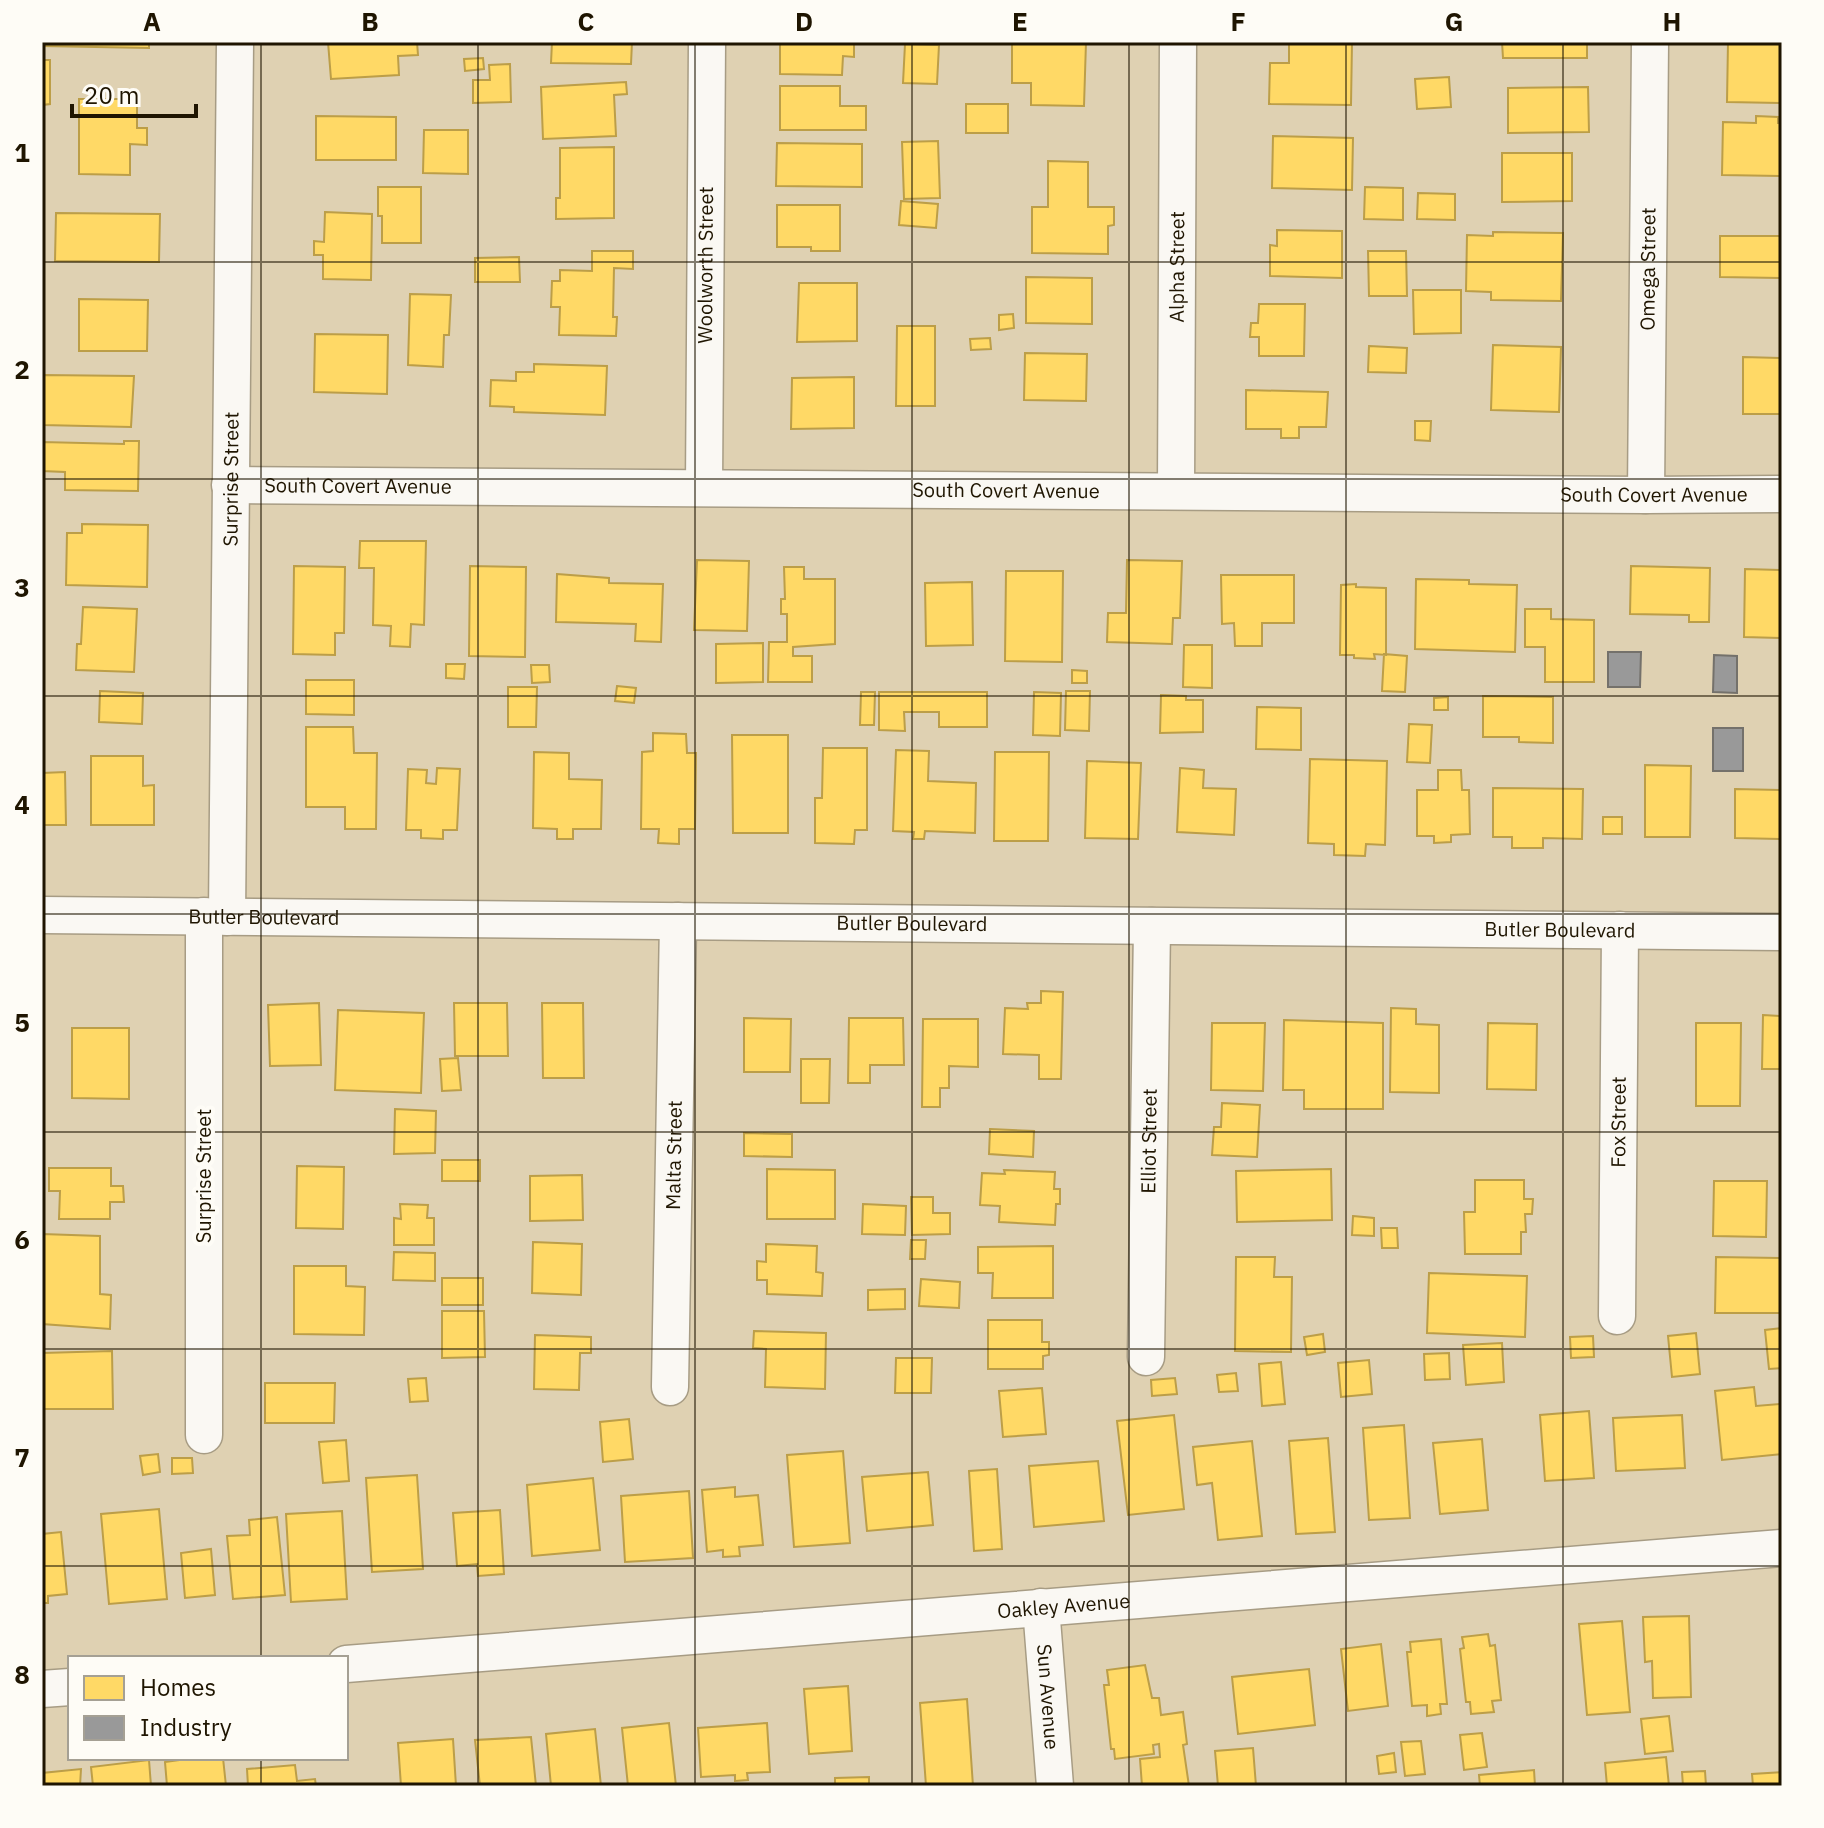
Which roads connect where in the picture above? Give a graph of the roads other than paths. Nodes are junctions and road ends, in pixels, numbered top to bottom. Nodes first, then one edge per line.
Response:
1 (235, 42) edge
2 (707, 42) edge
3 (1178, 42) edge
4 (1650, 42) edge
5 (230, 485) junction
6 (704, 487) junction
7 (1176, 491) junction
8 (1782, 494) edge
9 (1646, 495) junction
10 (42, 915) edge
11 (215, 917) junction
12 (678, 921) junction
13 (1152, 926) junction
14 (1620, 930) junction
15 (1782, 932) edge
16 (1617, 1316) dead end
17 (1146, 1357) dead end
18 (670, 1387) dead end
19 (204, 1435) dead end
20 (1782, 1548) edge
21 (1041, 1607) junction
22 (348, 1664) edge
23 (68, 1687) edge
24 (42, 1689) edge
25 (1055, 1786) edge

1 - 5 street, Surprise Street
2 - 6 street, Woolworth Street
3 - 7 street, Alpha Street
4 - 9 street, Omega Street
5 - 6 street, South Covert Avenue
5 - 11 street, Surprise Street
6 - 7 street, South Covert Avenue
7 - 9 street, South Covert Avenue
8 - 9 street, South Covert Avenue
10 - 11 street, Butler Boulevard
11 - 12 street, Butler Boulevard
11 - 19 street, Surprise Street
12 - 13 street, Butler Boulevard
12 - 18 street, Malta Street
13 - 14 street, Butler Boulevard
13 - 17 street, Elliot Street
14 - 15 street, Butler Boulevard
14 - 16 street, Fox Street
20 - 21 street, Oakley Avenue
21 - 22 street, Oakley Avenue
21 - 25 street, Sun Avenue
23 - 24 street

